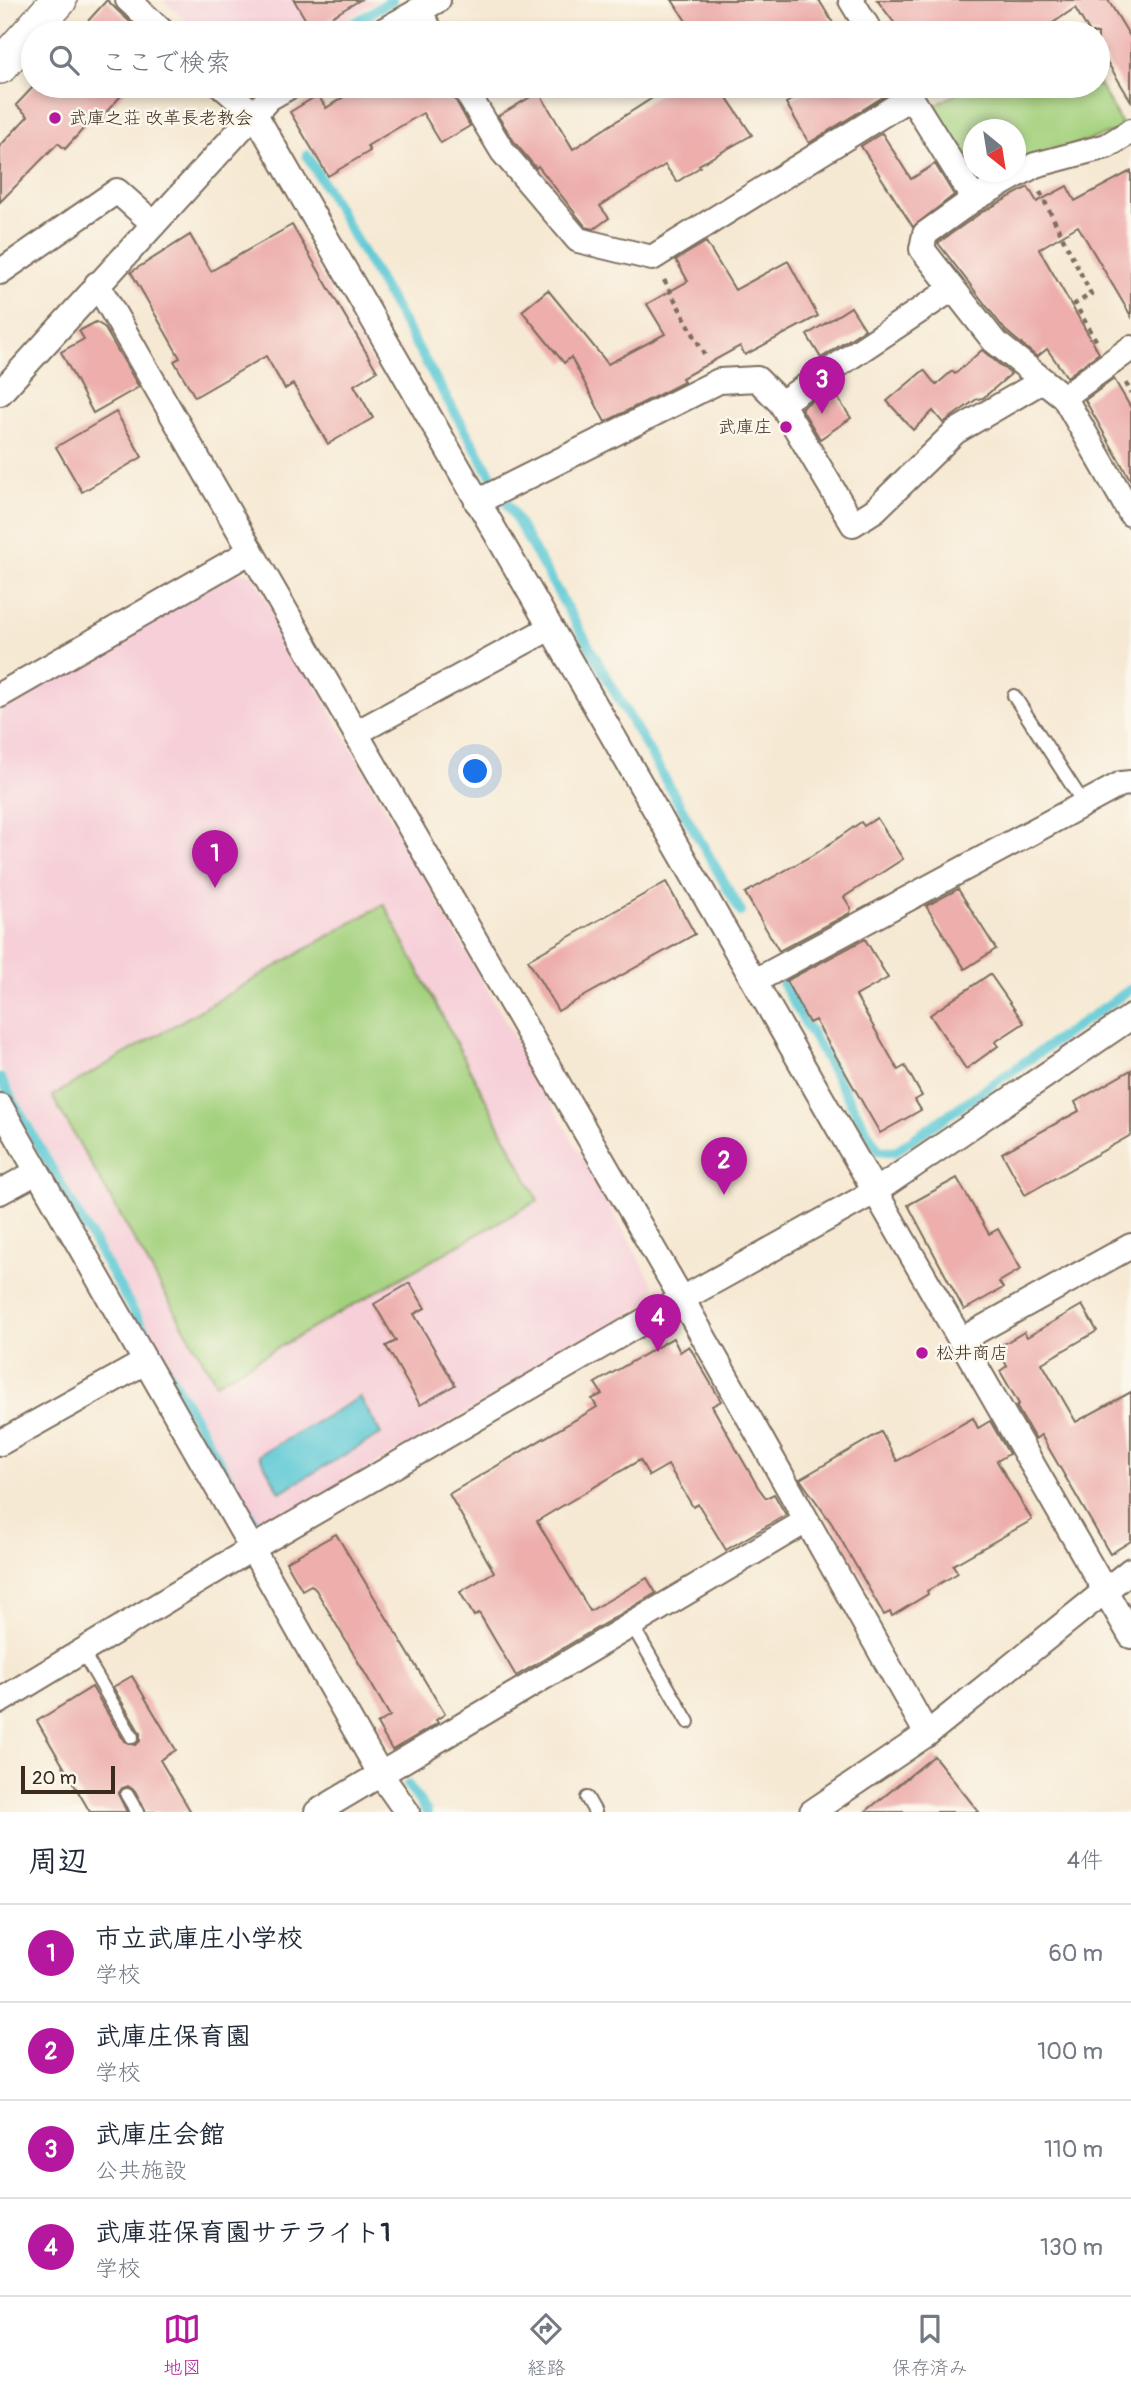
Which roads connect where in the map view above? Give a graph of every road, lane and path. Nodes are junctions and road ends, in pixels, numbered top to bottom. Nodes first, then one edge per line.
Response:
1 (59, 0) edge
2 (128, 0) edge
3 (851, 0) edge
4 (428, 5) edge
5 (40, 21) edge
6 (151, 21) edge
7 (400, 21) edge
8 (864, 21) edge
9 (21, 43) edge
10 (0, 66) edge
11 (236, 98) edge
12 (269, 98) edge
13 (470, 98) edge
14 (897, 98) edge
15 (912, 98) edge
16 (256, 116) junction
17 (1131, 131) edge
18 (1028, 169) junction
19 (974, 198) junction
20 (154, 224) junction
21 (652, 258) junction
22 (0, 272) edge
23 (97, 284) junction
24 (952, 289) junction
25 (1131, 348) edge
26 (1110, 363) junction
27 (719, 381) junction
28 (1042, 381) junction
29 (0, 393) edge
30 (1064, 397) junction
31 (781, 403) junction
32 (477, 502) junction
33 (1131, 514) edge
34 (251, 551) junction
35 (550, 628) junction
36 (0, 695) edge
37 (1014, 696) dead end
38 (356, 733) junction
39 (1131, 783) edge
40 (1084, 804) junction
41 (755, 981) junction
42 (1131, 1017) edge
43 (0, 1106) edge
44 (37, 1172) junction
45 (876, 1191) junction
46 (0, 1192) edge
47 (1131, 1246) edge
48 (682, 1299) junction
49 (961, 1340) junction
50 (145, 1362) junction
51 (0, 1443) edge
52 (806, 1521) junction
53 (251, 1549) junction
54 (1131, 1570) edge
55 (1105, 1592) junction
56 (632, 1625) junction
57 (1131, 1636) edge
58 (82, 1651) junction
59 (0, 1700) edge
60 (688, 1722) dead end
61 (928, 1734) junction
62 (132, 1737) dead end
63 (381, 1775) junction
64 (127, 1795) dead end
65 (587, 1798) dead end
66 (137, 1812) edge
67 (317, 1812) edge
68 (407, 1812) edge
69 (596, 1812) edge
70 (812, 1812) edge

1 - 5 main road
2 - 6 street
3 - 8 street
4 - 7 street
9 - 10 main road
11 - 16 street
12 - 16 street
13 - 21 street
14 - 21 street
15 - 19 street
16 - 20 street
16 - 32 street
17 - 18 street
18 - 19 street
18 - 26 path
19 - 24 street
20 - 22 street
20 - 23 street
21 - 27 path
23 - 29 street
23 - 34 street
24 - 28 street
24 - 31 street
25 - 26 street
26 - 30 street
27 - 31 street
27 - 32 street
28 - 30 street
28 - 31 street
30 - 33 street
32 - 35 street
34 - 36 street
34 - 38 street
35 - 38 street
35 - 41 street
37 - 40 lane
38 - 48 street
39 - 40 street
40 - 41 street
41 - 45 street
42 - 45 street
43 - 44 street
44 - 46 street
44 - 50 street
45 - 48 street
45 - 49 street
47 - 49 street
48 - 52 street
48 - 53 street
49 - 55 street
50 - 51 street
50 - 53 street
52 - 56 street
52 - 61 street
53 - 58 street
53 - 63 street
54 - 55 street
55 - 57 street
55 - 61 street
56 - 60 lane
56 - 63 street
58 - 59 street
58 - 62 lane
61 - 70 street
63 - 67 street
63 - 68 street
64 - 66 lane
65 - 69 lane

